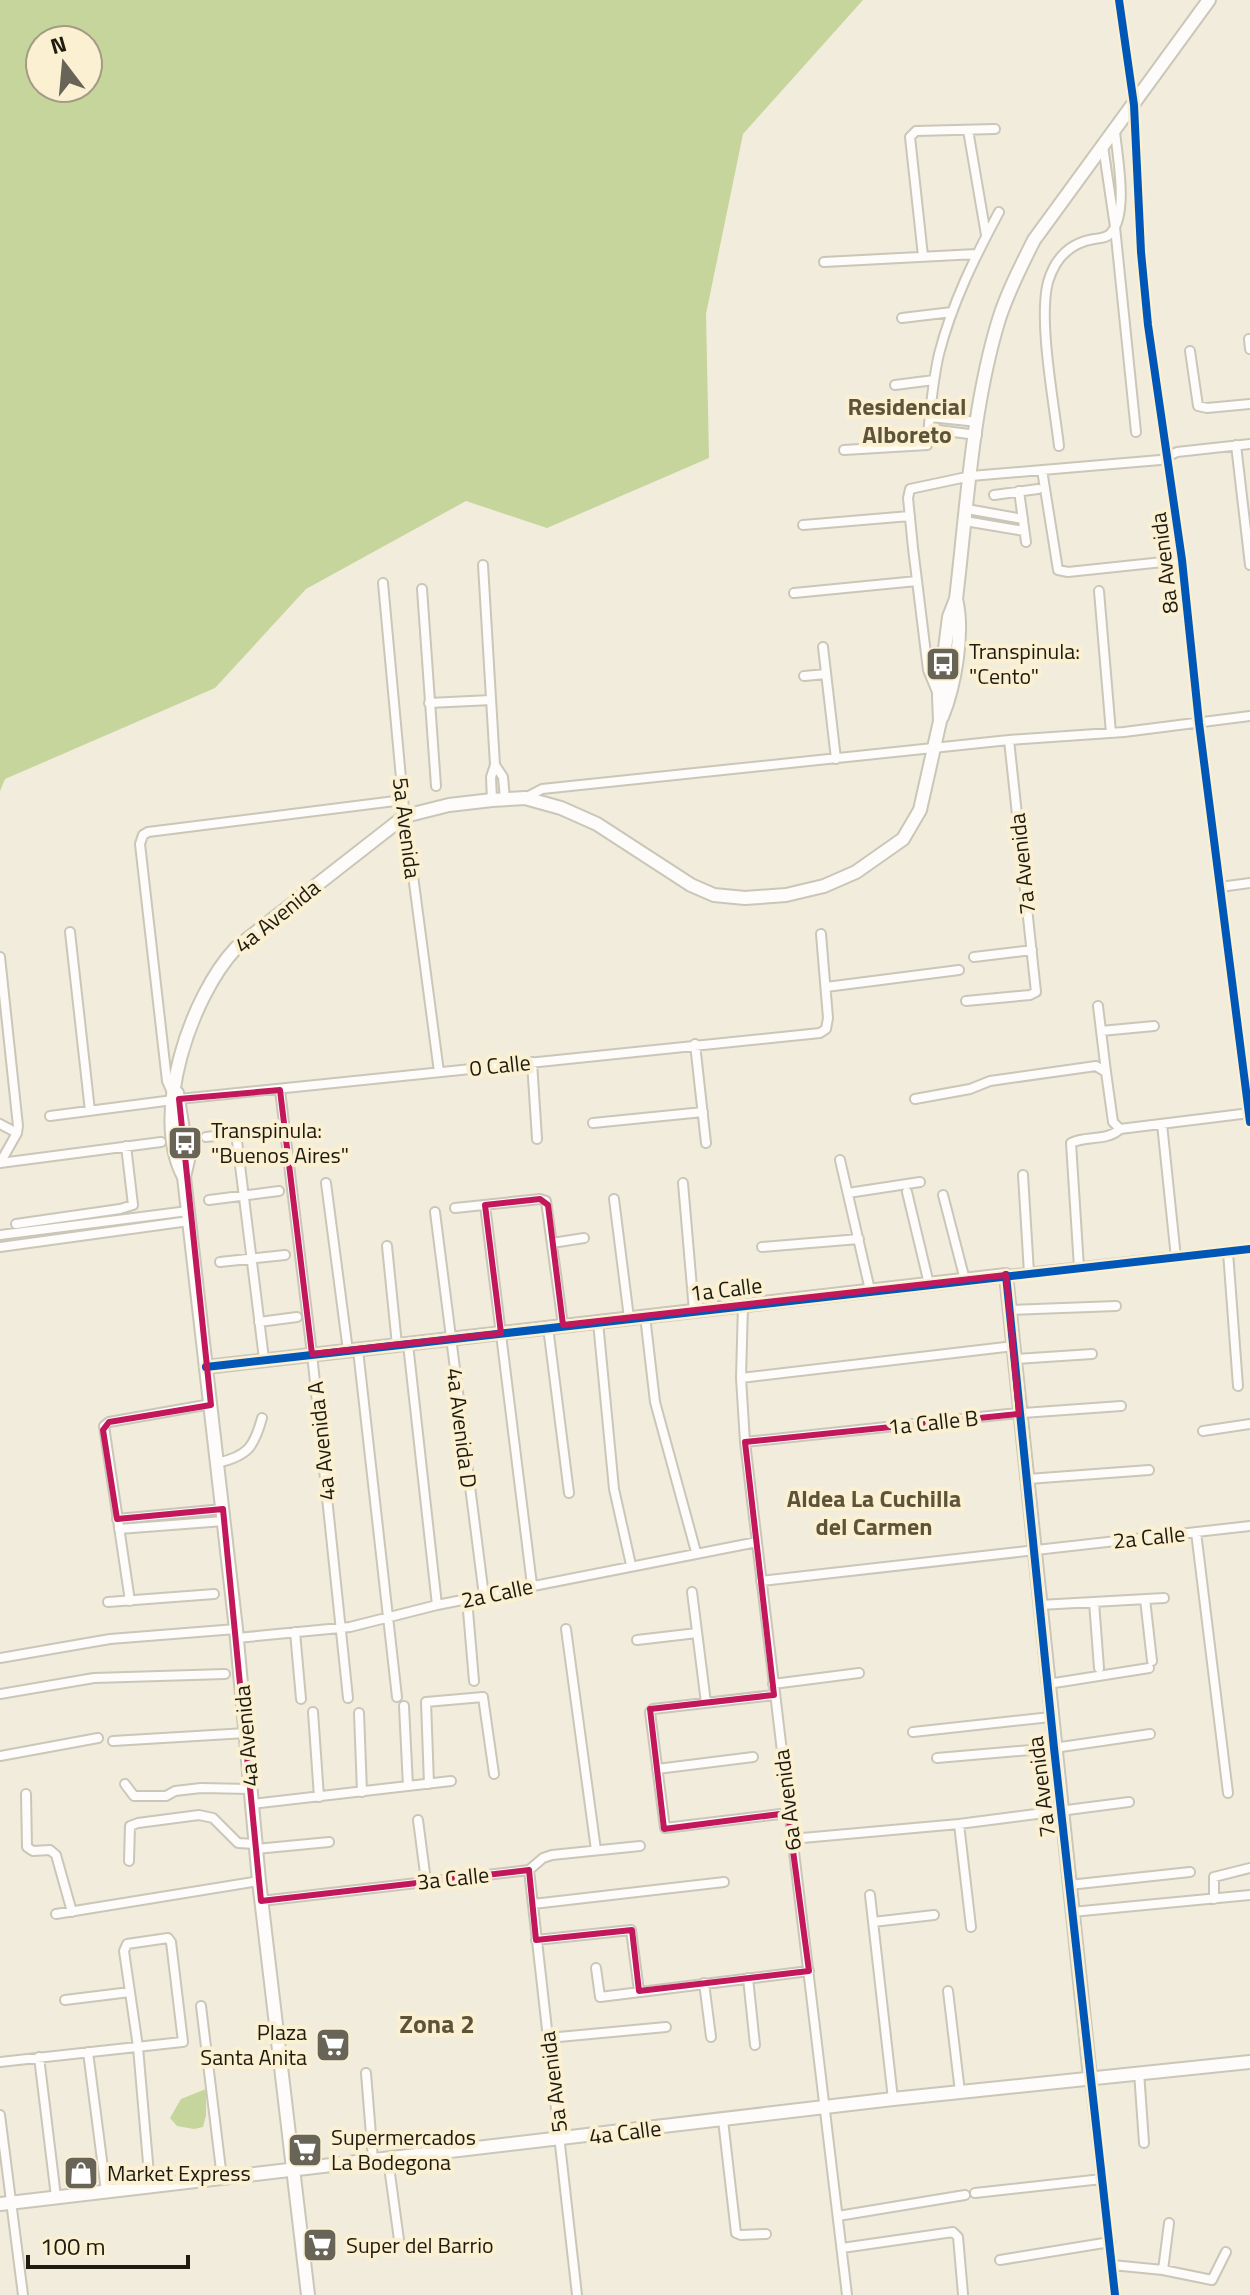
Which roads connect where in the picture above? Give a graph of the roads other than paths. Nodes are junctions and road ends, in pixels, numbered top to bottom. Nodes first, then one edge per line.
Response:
1 (1119, 0) edge
2 (1209, 0) edge
3 (1134, 105) junction
4 (995, 129) dead end
5 (968, 130) junction
6 (1115, 131) junction
7 (1103, 146) junction
8 (999, 212) dead end
9 (1115, 227) junction
10 (986, 236) junction
11 (976, 254) junction
12 (923, 256) junction
13 (824, 262) dead end
14 (952, 312) junction
15 (902, 318) dead end
16 (1249, 339) edge
17 (1250, 349) edge
18 (1190, 351) dead end
19 (934, 380) junction
20 (895, 385) dead end
21 (1250, 404) edge
22 (930, 417) junction
23 (978, 428) junction
24 (929, 429) junction
25 (1136, 432) dead end
26 (1250, 444) edge
27 (1236, 445) junction
28 (1059, 446) dead end
29 (844, 450) dead end
30 (1169, 456) junction
31 (1042, 470) junction
32 (971, 476) junction
33 (1038, 489) dead end
34 (1019, 491) junction
35 (994, 495) dead end
36 (966, 515) junction
37 (910, 516) junction
38 (1023, 519) junction
39 (803, 525) dead end
40 (1024, 531) junction
41 (1026, 542) dead end
42 (1182, 560) junction
43 (483, 565) dead end
44 (1250, 565) edge
45 (917, 581) junction
46 (383, 583) dead end
47 (422, 589) dead end
48 (1099, 591) dead end
49 (794, 593) dead end
50 (956, 599) junction
51 (823, 647) dead end
52 (826, 674) junction
53 (804, 676) dead end
54 (939, 696) junction
55 (491, 700) junction
56 (429, 703) junction
57 (1250, 716) edge
58 (940, 721) junction
59 (1199, 723) junction
60 (1111, 733) junction
61 (1009, 740) junction
62 (935, 749) junction
63 (836, 759) junction
64 (436, 786) dead end
65 (525, 798) junction
66 (498, 799) junction
67 (403, 800) junction
68 (405, 816) junction
69 (1250, 883) edge
70 (1220, 887) junction
71 (70, 932) dead end
72 (821, 934) dead end
73 (1032, 950) junction
74 (0, 957) edge
75 (974, 957) dead end
76 (959, 970) dead end
77 (2, 984) edge
78 (826, 987) junction
79 (966, 1001) dead end
80 (1098, 1006) dead end
81 (1154, 1026) dead end
82 (1101, 1031) junction
83 (695, 1044) junction
84 (0, 1054) edge
85 (10, 1059) junction
86 (532, 1062) junction
87 (439, 1072) junction
88 (1106, 1072) junction
89 (1248, 1082) edge
90 (280, 1090) junction
91 (176, 1096) junction
92 (915, 1099) dead end
93 (90, 1111) junction
94 (703, 1112) junction
95 (50, 1116) dead end
96 (1250, 1116) edge
97 (593, 1123) dead end
98 (0, 1124) edge
99 (1162, 1124) junction
100 (1120, 1129) junction
101 (268, 1130) dead end
102 (17, 1133) junction
103 (236, 1133) junction
104 (206, 1137) dead end
105 (537, 1139) dead end
106 (161, 1142) dead end
107 (706, 1143) dead end
108 (126, 1146) junction
109 (840, 1160) dead end
110 (0, 1163) edge
111 (1023, 1175) dead end
112 (920, 1182) dead end
113 (326, 1183) dead end
114 (683, 1183) dead end
115 (279, 1191) dead end
116 (907, 1192) dead end
117 (848, 1193) junction
118 (943, 1195) dead end
119 (243, 1196) junction
120 (614, 1199) dead end
121 (209, 1200) dead end
122 (485, 1205) junction
123 (455, 1208) dead end
124 (435, 1212) dead end
125 (189, 1216) junction
126 (16, 1224) dead end
127 (0, 1235) edge
128 (584, 1238) dead end
129 (859, 1239) junction
130 (552, 1243) junction
131 (387, 1246) dead end
132 (0, 1247) edge
133 (762, 1247) dead end
134 (1250, 1249) edge
135 (1228, 1252) junction
136 (285, 1255) dead end
137 (1176, 1258) junction
138 (251, 1259) junction
139 (220, 1262) dead end
140 (1079, 1268) junction
141 (1029, 1273) junction
142 (1006, 1275) junction
143 (965, 1280) junction
144 (929, 1284) junction
145 (870, 1290) junction
146 (743, 1305) junction
147 (1116, 1306) dead end
148 (1010, 1310) junction
149 (694, 1311) junction
150 (645, 1316) junction
151 (297, 1317) dead end
152 (629, 1318) junction
153 (259, 1322) junction
154 (598, 1322) junction
155 (563, 1325) junction
156 (548, 1327) junction
157 (501, 1333) junction
158 (450, 1339) junction
159 (403, 1344) junction
160 (353, 1350) junction
161 (1014, 1353) junction
162 (312, 1354) junction
163 (1092, 1354) dead end
164 (264, 1359) junction
165 (206, 1367) junction
166 (741, 1378) junction
167 (1238, 1386) dead end
168 (211, 1404) junction
169 (1121, 1406) dead end
170 (1019, 1414) junction
171 (262, 1418) dead end
172 (1250, 1424) edge
173 (1203, 1431) dead end
174 (745, 1442) junction
175 (217, 1463) junction
176 (1149, 1470) dead end
177 (1028, 1479) junction
178 (569, 1493) dead end
179 (223, 1515) junction
180 (118, 1524) junction
181 (1250, 1526) edge
182 (1196, 1532) junction
183 (757, 1542) junction
184 (1035, 1550) junction
185 (696, 1552) junction
186 (631, 1565) junction
187 (761, 1581) junction
188 (532, 1585) junction
189 (692, 1592) dead end
190 (214, 1594) dead end
191 (484, 1596) junction
192 (1164, 1598) dead end
193 (467, 1599) junction
194 (1145, 1599) junction
195 (130, 1601) junction
196 (108, 1602) dead end
197 (1094, 1602) junction
198 (437, 1605) junction
199 (1040, 1605) junction
200 (390, 1616) junction
201 (341, 1629) junction
202 (566, 1629) dead end
203 (295, 1632) junction
204 (236, 1633) junction
205 (697, 1633) junction
206 (637, 1640) dead end
207 (0, 1658) edge
208 (1099, 1668) dead end
209 (859, 1673) dead end
210 (225, 1674) dead end
211 (474, 1681) dead end
212 (773, 1684) junction
213 (1048, 1684) junction
214 (0, 1694) edge
215 (774, 1695) junction
216 (397, 1697) dead end
217 (348, 1698) dead end
218 (301, 1699) dead end
219 (706, 1703) junction
220 (404, 1706) dead end
221 (313, 1712) dead end
222 (359, 1713) dead end
223 (1051, 1717) junction
224 (913, 1732) dead end
225 (246, 1733) junction
226 (1150, 1734) dead end
227 (98, 1738) dead end
228 (113, 1741) dead end
229 (1054, 1748) junction
230 (0, 1756) edge
231 (753, 1757) dead end
232 (937, 1758) dead end
233 (657, 1769) junction
234 (494, 1774) dead end
235 (451, 1781) dead end
236 (125, 1784) dead end
237 (429, 1784) junction
238 (408, 1786) junction
239 (250, 1789) junction
240 (362, 1792) junction
241 (1228, 1793) dead end
242 (26, 1794) dead end
243 (319, 1797) junction
244 (1129, 1802) dead end
245 (252, 1804) junction
246 (1062, 1812) junction
247 (788, 1813) junction
248 (418, 1820) dead end
249 (959, 1824) junction
250 (791, 1839) junction
251 (329, 1842) dead end
252 (255, 1846) junction
253 (640, 1846) dead end
254 (596, 1850) junction
255 (129, 1861) dead end
256 (1250, 1868) edge
257 (529, 1870) junction
258 (1190, 1872) dead end
259 (259, 1881) junction
260 (426, 1881) junction
261 (724, 1882) dead end
262 (1069, 1885) junction
263 (870, 1895) dead end
264 (1250, 1895) edge
265 (1214, 1899) junction
266 (261, 1901) junction
267 (533, 1904) junction
268 (72, 1912) junction
269 (1072, 1912) junction
270 (56, 1914) dead end
271 (934, 1915) dead end
272 (873, 1922) junction
273 (971, 1927) dead end
274 (536, 1940) junction
275 (596, 1968) dead end
276 (809, 1971) junction
277 (748, 1978) junction
278 (704, 1983) junction
279 (639, 1991) junction
280 (948, 1991) dead end
281 (130, 1992) junction
282 (65, 2000) dead end
283 (201, 2006) dead end
284 (666, 2027) dead end
285 (711, 2037) dead end
286 (548, 2038) junction
287 (755, 2045) dead end
288 (138, 2047) junction
289 (88, 2052) junction
290 (39, 2057) junction
291 (0, 2062) edge
292 (1250, 2062) edge
293 (1139, 2072) junction
294 (366, 2073) dead end
295 (1090, 2077) junction
296 (960, 2092) junction
297 (893, 2099) junction
298 (826, 2108) junction
299 (0, 2115) edge
300 (723, 2120) junction
301 (560, 2140) junction
302 (1144, 2143) dead end
303 (388, 2159) junction
304 (373, 2160) junction
305 (293, 2169) junction
306 (222, 2178) junction
307 (1102, 2179) junction
308 (150, 2186) junction
309 (106, 2191) junction
310 (975, 2193) dead end
311 (965, 2195) dead end
312 (56, 2197) junction
313 (6, 2203) edge
314 (838, 2216) junction
315 (1169, 2223) dead end
316 (766, 2234) dead end
317 (399, 2240) dead end
318 (1110, 2242) junction
319 (842, 2248) junction
320 (1226, 2252) dead end
321 (1000, 2260) dead end
322 (1112, 2265) junction
323 (1163, 2270) junction
324 (963, 2294) edge
325 (23, 2295) edge
326 (308, 2295) edge
327 (577, 2295) edge
328 (847, 2295) edge
329 (1115, 2295) edge

1 - 3 street, 8a Avenida
2 - 3 main road
3 - 6 main road
3 - 30 street, 8a Avenida
4 - 5 street
5 - 10 street
5 - 12 street
6 - 7 main road
6 - 9 street
7 - 9 street
7 - 23 main road
8 - 10 street
9 - 25 street
9 - 28 street
10 - 11 street
11 - 12 street
11 - 14 street
12 - 13 street
14 - 15 street
14 - 19 street
16 - 17 street
18 - 21 street
19 - 20 street
19 - 22 street
22 - 23 street
22 - 24 street
23 - 24 street
23 - 32 main road
24 - 29 street
26 - 27 street
27 - 30 street
27 - 44 street
30 - 31 street
30 - 42 street, 8a Avenida
31 - 32 street
31 - 42 street
32 - 36 main road
32 - 37 street
33 - 34 street
34 - 35 street
34 - 38 street
36 - 38 street
36 - 40 street
36 - 50 main road
37 - 39 street
37 - 45 street
38 - 40 street
40 - 41 street
42 - 59 street, 8a Avenida
43 - 55 street
45 - 49 street
45 - 54 street
46 - 67 street, 5a Avenida
47 - 56 street
48 - 60 street
50 - 54 main road
50 - 58 main road
51 - 52 street
52 - 53 street
52 - 63 street
54 - 58 main road
55 - 56 street
55 - 66 street
56 - 64 street
57 - 59 street
58 - 62 main road
59 - 60 street
59 - 70 street, 8a Avenida
60 - 61 street
61 - 62 street
61 - 73 street, 7a Avenida
62 - 63 street
62 - 65 main road
63 - 65 street
65 - 66 main road
66 - 68 main road
67 - 68 street, 5a Avenida
67 - 91 street, 4a Avenida
68 - 87 street, 5a Avenida
68 - 91 main road, 4a Avenida
69 - 70 street
70 - 89 street, 8a Avenida
71 - 93 street
72 - 78 street
73 - 75 street
73 - 79 street, 7a Avenida
74 - 77 street
76 - 78 street
77 - 85 street
78 - 83 street, 0 Calle
80 - 82 street
81 - 82 street
82 - 88 street
83 - 86 street, 0 Calle
83 - 94 street
84 - 85 street
85 - 102 street
86 - 87 street, 0 Calle
86 - 105 street
87 - 90 street, 0 Calle
88 - 92 street
88 - 100 street
89 - 96 street, 8a Avenida
90 - 91 street, 0 Calle
90 - 162 street, 4a Avenida A
91 - 93 street, 0 Calle
91 - 125 main road, 4a Avenida
93 - 95 street, 0 Calle
94 - 97 street
94 - 107 street
96 - 99 street
98 - 102 street
99 - 100 street
99 - 137 street
100 - 140 street
101 - 103 street
102 - 110 street
103 - 104 street
103 - 119 street
106 - 108 street
108 - 110 street
108 - 126 street
109 - 117 street
111 - 141 street
112 - 117 street
113 - 160 street
114 - 149 street
115 - 119 street
116 - 144 street
117 - 129 street
118 - 143 street
119 - 121 street
119 - 138 street
120 - 152 street
122 - 123 street
122 - 130 street
122 - 157 street
124 - 158 street, 4a Avenida D
125 - 127 street
125 - 132 street
125 - 165 main road, 4a Avenida
128 - 130 street
129 - 133 street
129 - 145 street
130 - 155 street
131 - 159 street
134 - 135 street, 1a Calle
135 - 137 street, 1a Calle
135 - 167 street
136 - 138 street
137 - 140 street, 1a Calle
138 - 139 street
138 - 153 street
140 - 141 street, 1a Calle
141 - 142 street, 1a Calle
142 - 143 main road, 1a Calle
142 - 148 main road, 7a Avenida
143 - 144 main road, 1a Calle
144 - 145 main road, 1a Calle
145 - 146 main road, 1a Calle
146 - 149 main road, 1a Calle
146 - 166 street, 6a Avenida
147 - 148 street
148 - 161 main road, 7a Avenida
149 - 150 main road, 1a Calle
150 - 152 main road, 1a Calle
150 - 185 street
151 - 153 street
152 - 154 main road, 1a Calle
153 - 164 street
154 - 155 main road, 1a Calle
154 - 186 street
155 - 156 main road, 1a Calle
156 - 157 main road, 1a Calle
156 - 178 street
157 - 158 main road, 1a Calle
157 - 188 street
158 - 159 main road, 1a Calle
158 - 191 street, 4a Avenida D
159 - 160 main road, 1a Calle
159 - 198 street
160 - 162 main road, 1a Calle
160 - 200 street
161 - 163 street
161 - 166 street
161 - 170 main road, 7a Avenida
162 - 164 main road, 1a Calle
162 - 201 street, 4a Avenida A
164 - 165 main road, 1a Calle
165 - 168 main road, 4a Avenida
166 - 174 street, 6a Avenida
168 - 175 main road, 4a Avenida
168 - 180 street
169 - 170 street, 1a Calle B
170 - 174 street, 1a Calle B
170 - 177 main road, 7a Avenida
171 - 175 street
172 - 173 street
174 - 183 street, 6a Avenida
175 - 179 main road, 4a Avenida
176 - 177 street
177 - 184 main road, 7a Avenida
179 - 180 street
179 - 204 main road, 4a Avenida
180 - 195 street
181 - 182 street, 2a Calle
182 - 184 street, 2a Calle
182 - 241 street
183 - 185 street, 2a Calle
183 - 187 street, 6a Avenida
184 - 187 street, 2a Calle
184 - 199 main road, 7a Avenida
185 - 186 street, 2a Calle
186 - 188 street, 2a Calle
187 - 212 street, 6a Avenida
188 - 191 street, 2a Calle
189 - 205 street
190 - 195 street
191 - 193 street, 2a Calle
192 - 194 street
193 - 198 street, 2a Calle
193 - 211 street
194 - 197 street
194 - 213 street
195 - 196 street
197 - 199 street
197 - 208 street
198 - 200 street, 2a Calle
199 - 213 main road, 7a Avenida
200 - 201 street, 2a Calle
200 - 216 street
201 - 203 street, 2a Calle
201 - 217 street, 4a Avenida A
202 - 254 street
203 - 204 street, 2a Calle
203 - 218 street
204 - 207 street, 2a Calle
204 - 225 main road, 4a Avenida
205 - 206 street
205 - 219 street
209 - 212 street
210 - 214 street
212 - 215 street, 6a Avenida
213 - 223 main road, 7a Avenida
215 - 219 street
215 - 247 street, 6a Avenida
219 - 233 street
220 - 238 street
221 - 243 street
222 - 240 street
223 - 224 street
223 - 229 main road, 7a Avenida
225 - 228 street
225 - 239 main road, 4a Avenida
226 - 229 street
227 - 230 street
229 - 232 street
229 - 246 main road, 7a Avenida
231 - 233 street
233 - 247 street
234 - 237 street
235 - 237 street
236 - 239 street
237 - 238 street
238 - 240 street
239 - 245 main road, 4a Avenida
240 - 243 street
242 - 268 street
243 - 245 street
244 - 246 street
245 - 252 main road, 4a Avenida
246 - 249 street
246 - 262 main road, 7a Avenida
247 - 250 street, 6a Avenida
248 - 260 street
249 - 250 street
249 - 273 street
250 - 276 street, 6a Avenida
251 - 252 street
252 - 255 street
252 - 259 main road, 4a Avenida
253 - 254 street, 3a Calle
254 - 257 street, 3a Calle
256 - 265 street
257 - 260 street, 3a Calle
257 - 267 street, 5a Avenida
258 - 262 street
259 - 266 main road, 4a Avenida
259 - 268 street
260 - 266 street, 3a Calle
261 - 267 street
262 - 269 main road, 7a Avenida
263 - 272 street
264 - 265 street
265 - 269 street
266 - 305 main road, 4a Avenida
267 - 274 street, 5a Avenida
268 - 270 street
269 - 295 main road, 7a Avenida
271 - 272 street
272 - 297 street
274 - 279 street
274 - 286 street, 5a Avenida
275 - 279 street
276 - 277 street
276 - 298 street, 6a Avenida
277 - 278 street
277 - 287 street
278 - 279 street
278 - 285 street
280 - 296 street
281 - 282 street
281 - 288 street
281 - 288 street
283 - 306 street
284 - 286 street
286 - 301 street, 5a Avenida
288 - 289 street
288 - 308 street
289 - 290 street
289 - 309 street
290 - 291 street
290 - 312 street
292 - 293 main road, 4a Calle
293 - 295 main road, 4a Calle
293 - 302 street
294 - 304 street
295 - 296 main road, 4a Calle
295 - 307 street, 7a Avenida
296 - 297 main road, 4a Calle
297 - 298 main road, 4a Calle
298 - 300 main road, 4a Calle
298 - 314 street, 6a Avenida
299 - 313 street
300 - 301 main road, 4a Calle
300 - 316 street
301 - 303 main road, 4a Calle
301 - 327 street, 5a Avenida
303 - 304 main road, 4a Calle
303 - 317 street
304 - 305 main road, 4a Calle
305 - 306 main road, 4a Calle
305 - 326 main road, 4a Avenida
306 - 308 main road, 4a Calle
307 - 310 street
307 - 318 street, 7a Avenida
308 - 309 main road, 4a Calle
309 - 312 main road, 4a Calle
311 - 314 street
312 - 313 main road, 4a Calle
313 - 325 street
314 - 319 street, 6a Avenida
315 - 323 street
318 - 321 street
318 - 322 street, 7a Avenida
319 - 324 street
319 - 328 street, 6a Avenida
320 - 323 street
322 - 323 street
322 - 329 street, 7a Avenida

